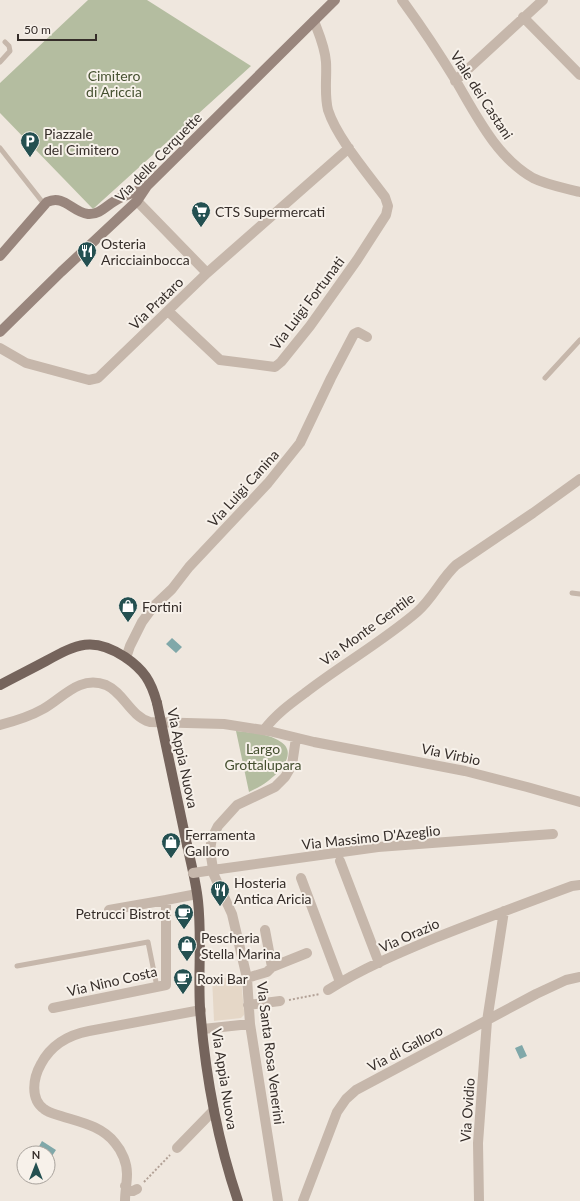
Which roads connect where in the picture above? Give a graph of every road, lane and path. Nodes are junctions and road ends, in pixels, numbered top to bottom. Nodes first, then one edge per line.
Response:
1 (335, 0) edge
2 (402, 0) edge
3 (543, 0) edge
4 (524, 17) junction
5 (314, 21) junction
6 (5, 42) dead end
7 (0, 62) edge
8 (580, 75) edge
9 (456, 81) junction
10 (0, 148) edge
11 (349, 148) junction
12 (147, 186) junction
13 (580, 192) edge
14 (137, 201) junction
15 (44, 204) junction
16 (0, 256) edge
17 (207, 273) junction
18 (168, 312) junction
19 (0, 332) edge
20 (367, 337) dead end
21 (580, 340) edge
22 (0, 348) edge
23 (545, 378) dead end
24 (580, 479) edge
25 (572, 593) dead end
26 (580, 594) edge
27 (126, 658) junction
28 (0, 685) edge
29 (0, 725) edge
30 (264, 730) junction
31 (296, 738) junction
32 (580, 802) edge
33 (553, 834) dead end
34 (340, 861) dead end
35 (193, 873) junction
36 (300, 878) dead end
37 (580, 885) edge
38 (197, 894) junction
39 (166, 900) junction
40 (109, 910) dead end
41 (504, 911) junction
42 (265, 930) dead end
43 (307, 953) dead end
44 (379, 963) junction
45 (17, 966) dead end
46 (272, 967) junction
47 (580, 977) edge
48 (247, 978) junction
49 (340, 982) junction
50 (157, 987) junction
51 (328, 990) dead end
52 (318, 995) dead end
53 (280, 1001) joint
54 (248, 1005) junction
55 (53, 1008) dead end
56 (201, 1010) junction
57 (487, 1020) junction
58 (250, 1024) junction
59 (203, 1029) junction
60 (214, 1110) junction
61 (177, 1148) joint
62 (125, 1186) junction
63 (137, 1189) joint
64 (125, 1201) edge
65 (238, 1201) edge
66 (278, 1201) edge
67 (303, 1201) edge
68 (479, 1201) edge

1 - 5 street, Via delle Cerquette
2 - 9 street, Viale dei Castani
3 - 4 street
4 - 8 street
4 - 9 street
5 - 11 street, Via Luigi Fortunati
5 - 12 street, Via delle Cerquette
6 - 7 lane
9 - 13 street, Viale dei Castani
10 - 15 lane
11 - 17 street, Via Prataro
11 - 18 street, Via Luigi Fortunati
12 - 14 street, Via delle Cerquette
12 - 15 street
14 - 17 street
14 - 19 street, Via delle Cerquette
15 - 16 street
17 - 18 street, Via Prataro
18 - 22 street, Via Prataro
20 - 27 street, Via Luigi Canina
21 - 23 lane
24 - 30 street, Via Monte Gentile
25 - 26 lane
27 - 28 main road, Via Appia Nuova
27 - 35 main road, Via Appia Nuova, bridge
29 - 30 street
30 - 31 street
31 - 32 street, Via Virbio
31 - 48 street, Via Santa Rosa Venerini
33 - 35 street, Via Massimo D'Azeglio, bridge
34 - 44 street
35 - 38 main road, Via Appia Nuova
36 - 49 street
37 - 41 street, Via Orazio
38 - 39 street
38 - 56 main road, Via Appia Nuova
39 - 40 street
39 - 50 street, Via Nino Costa
41 - 44 street, Via Orazio
41 - 57 street
42 - 46 street
43 - 46 street
44 - 49 street, Via Orazio
45 - 50 lane
46 - 48 street
47 - 57 street, Via di Galloro
48 - 54 street, Via Santa Rosa Venerini
49 - 51 street, Via Orazio
50 - 55 street, Via Nino Costa
52 - 53 path
53 - 54 street
54 - 58 street, Via Santa Rosa Venerini
56 - 59 main road, Via Appia Nuova
56 - 62 street
57 - 67 street, Via di Galloro
57 - 68 street, Via Ovidio
58 - 59 street
58 - 66 street, Via Santa Rosa Venerini
59 - 60 main road, Via Appia Nuova
60 - 61 street
60 - 65 main road, Via Appia Nuova
61 - 63 path
62 - 63 street
62 - 64 street

